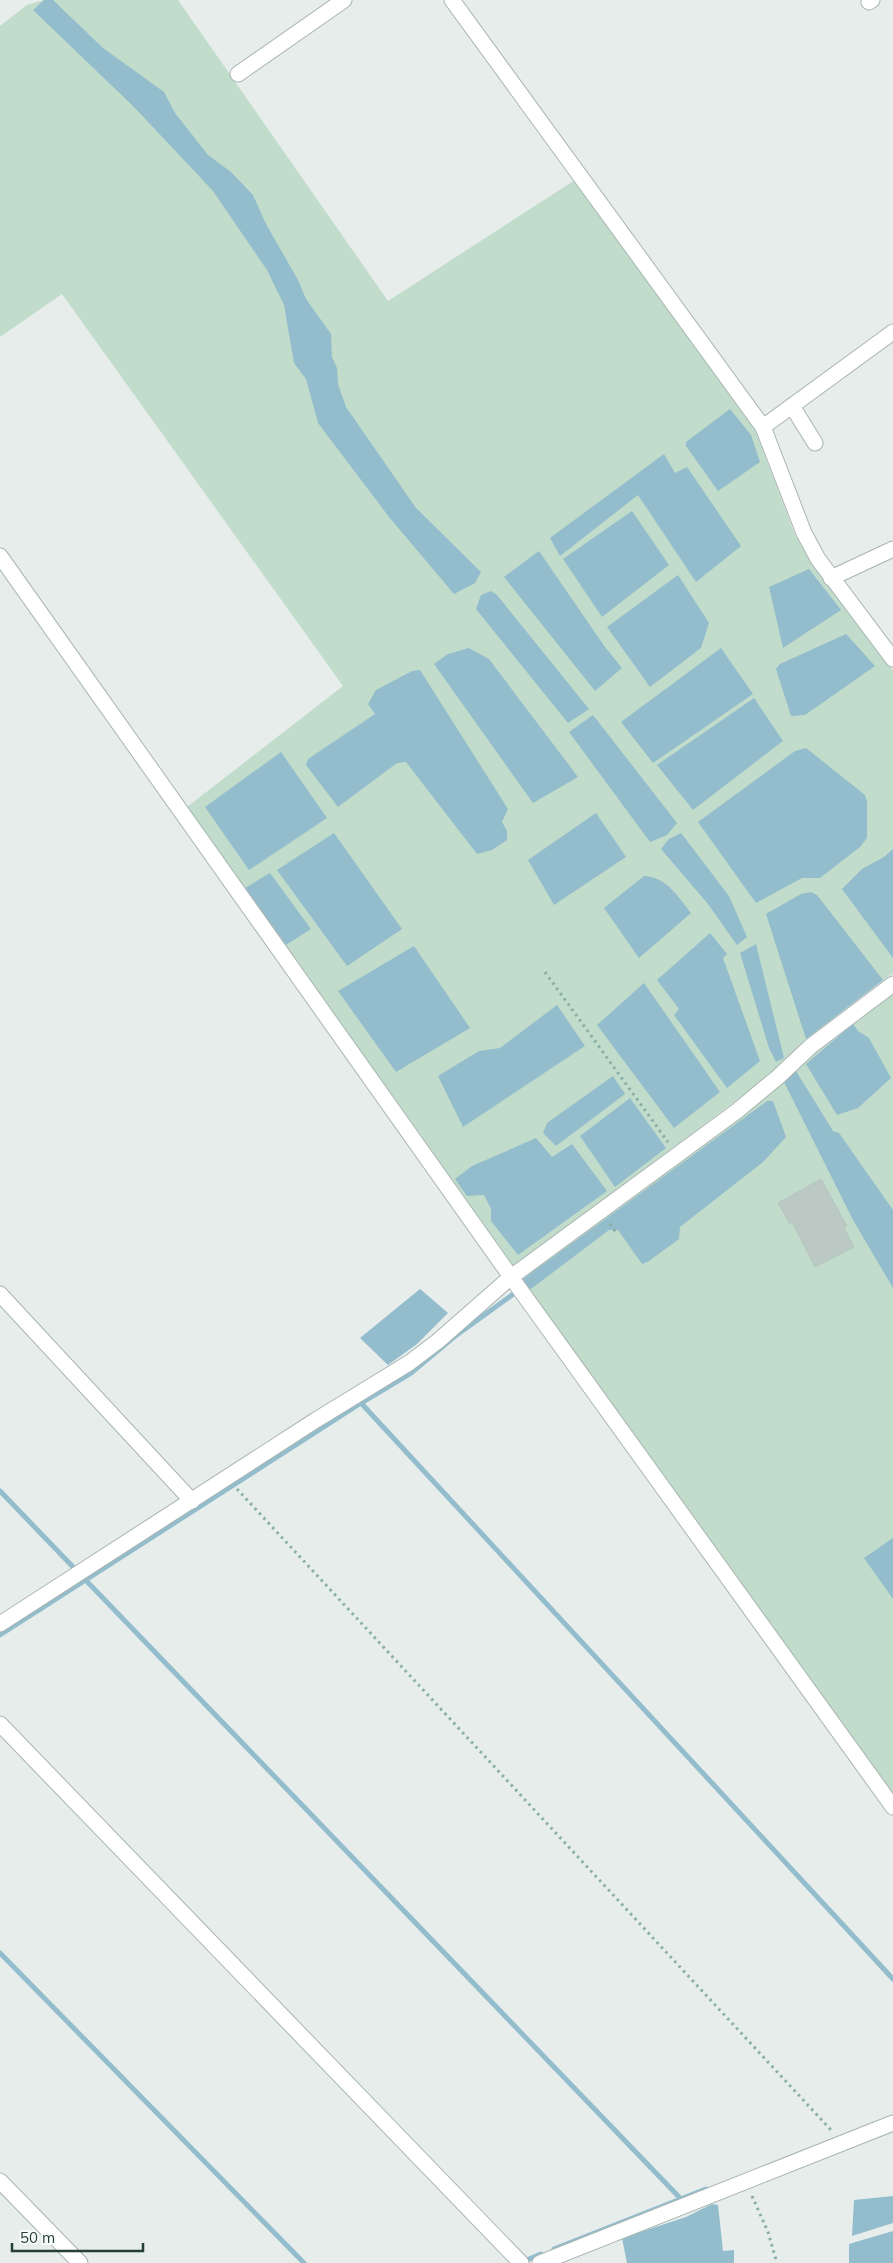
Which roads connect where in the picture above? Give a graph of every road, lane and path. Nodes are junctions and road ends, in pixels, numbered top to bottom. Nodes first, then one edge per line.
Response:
1 (344, 0) edge
2 (452, 0) edge
3 (238, 74) dead end
4 (891, 339) edge
5 (792, 406) junction
6 (763, 427) junction
7 (815, 443) dead end
8 (893, 549) edge
9 (0, 556) edge
10 (831, 578) junction
11 (893, 659) edge
12 (545, 972) dead end
13 (893, 984) edge
14 (677, 1155) junction
15 (511, 1277) junction
16 (0, 1294) edge
17 (227, 1478) junction
18 (192, 1500) junction
19 (0, 1624) edge
20 (0, 1724) edge
21 (893, 1807) edge
22 (893, 2123) edge
23 (843, 2143) junction
24 (0, 2180) edge
25 (746, 2181) junction
26 (80, 2263) edge
27 (520, 2263) edge
28 (540, 2263) edge
29 (777, 2263) edge

1 - 3 street
2 - 6 street
4 - 5 street
5 - 6 street
5 - 7 street
6 - 10 street
8 - 10 street
9 - 15 street
10 - 11 street
12 - 14 path
13 - 14 street
14 - 15 street
15 - 17 street
15 - 21 street
16 - 18 street
17 - 18 street
17 - 23 path
18 - 19 street
20 - 27 street
22 - 23 street
23 - 25 street
24 - 26 street
25 - 28 street
25 - 29 path

